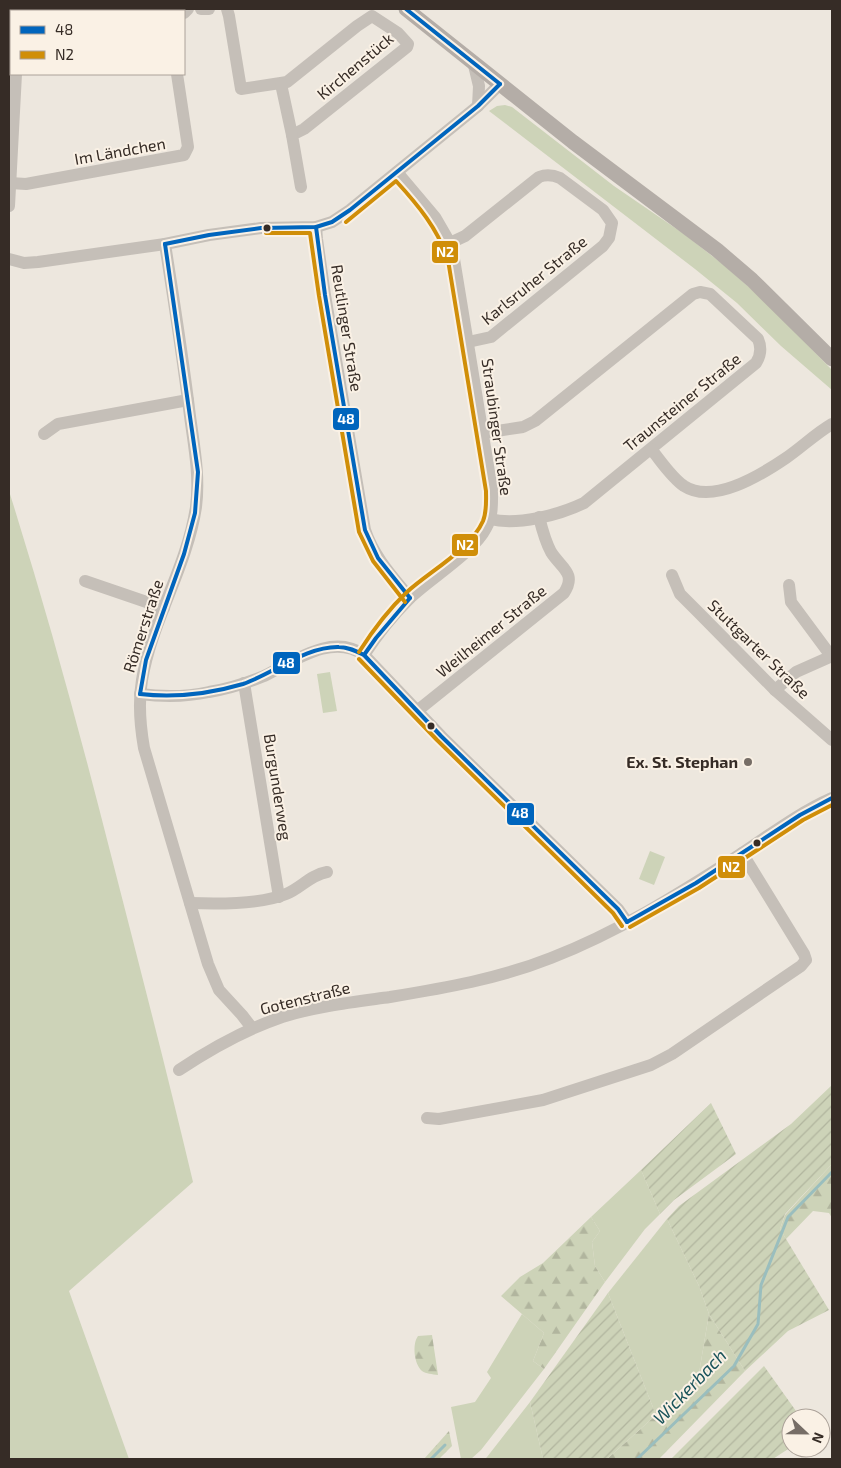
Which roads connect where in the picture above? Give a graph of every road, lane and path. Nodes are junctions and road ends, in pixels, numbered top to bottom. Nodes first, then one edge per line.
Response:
1 (201, 9) edge
2 (209, 9) edge
3 (227, 9) edge
4 (406, 9) edge
5 (473, 62) junction
6 (16, 75) edge
7 (178, 75) edge
8 (281, 84) junction
9 (500, 84) junction
10 (478, 106) junction
11 (292, 135) junction
12 (397, 172) junction
13 (10, 183) edge
14 (301, 187) dead end
15 (9, 206) edge
16 (316, 227) junction
17 (450, 243) junction
18 (165, 244) junction
19 (9, 259) edge
20 (468, 342) junction
21 (832, 359) edge
22 (188, 400) junction
23 (832, 424) edge
24 (483, 433) junction
25 (44, 434) dead end
26 (651, 449) junction
27 (539, 517) junction
28 (490, 519) junction
29 (672, 575) dead end
30 (86, 581) dead end
31 (789, 586) dead end
32 (410, 598) junction
33 (164, 608) junction
34 (364, 655) junction
35 (832, 656) edge
36 (244, 683) junction
37 (775, 690) junction
38 (140, 694) junction
39 (418, 711) junction
40 (832, 740) edge
41 (832, 798) edge
42 (742, 853) junction
43 (326, 872) dead end
44 (279, 897) junction
45 (190, 903) junction
46 (627, 922) junction
47 (252, 1028) junction
48 (179, 1070) dead end
49 (427, 1118) dead end

1 - 2 street
3 - 8 street, Kirchenstück
4 - 5 main road
5 - 9 main road
5 - 10 street
6 - 13 street
7 - 13 street, Im Ländchen
8 - 11 street
8 - 11 street, Kirchenstück
9 - 10 street
9 - 21 main road
10 - 12 street
11 - 14 street
12 - 16 street
12 - 17 street, Straubinger Straße
13 - 15 street
16 - 18 street
16 - 32 street, Reutlinger Straße
17 - 20 street, Straubinger Straße
17 - 20 street, Karlsruher Straße
18 - 19 street
18 - 22 street, Römerstraße
20 - 24 street, Straubinger Straße
22 - 25 street
22 - 33 street, Römerstraße
23 - 26 street
24 - 26 street, Traunsteiner Straße
24 - 28 street, Straubinger Straße
26 - 27 street, Traunsteiner Straße
27 - 28 street, Traunsteiner Straße
27 - 39 street, Weilheimer Straße
28 - 32 street, Straubinger Straße
29 - 37 street, Stuttgarter Straße
30 - 33 street
31 - 35 street
32 - 34 street, Straubinger Straße
33 - 38 street, Römerstraße
34 - 36 street
34 - 39 street
35 - 37 street
36 - 38 street
36 - 44 street, Burgunderweg
37 - 40 street, Stuttgarter Straße
38 - 45 street, Römerstraße
39 - 46 street
41 - 42 street, Gotenstraße
42 - 46 street, Gotenstraße
42 - 49 street
43 - 44 street
44 - 45 street
45 - 47 street, Römerstraße
46 - 47 street, Gotenstraße
47 - 48 street, Gotenstraße

